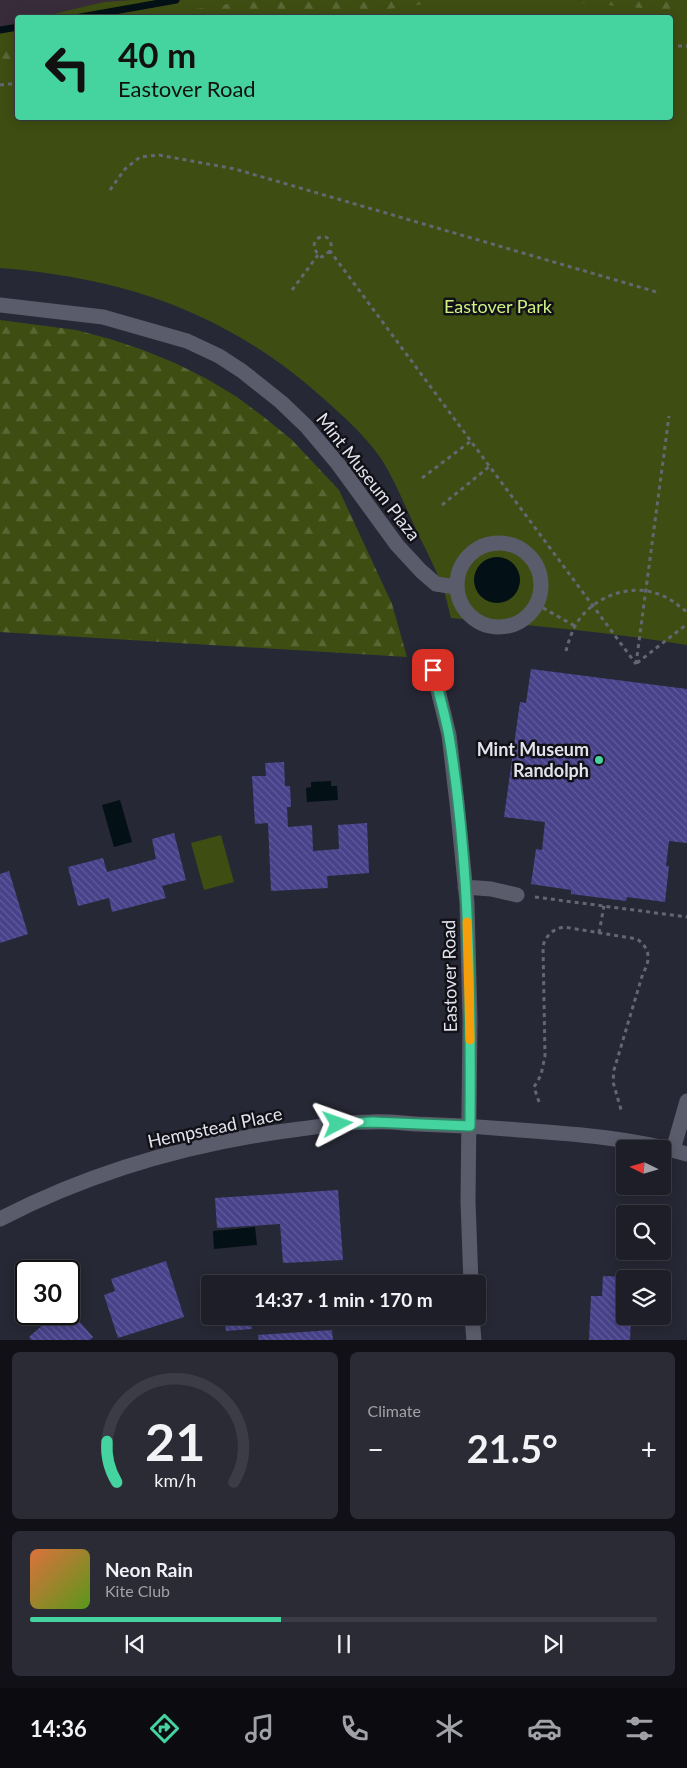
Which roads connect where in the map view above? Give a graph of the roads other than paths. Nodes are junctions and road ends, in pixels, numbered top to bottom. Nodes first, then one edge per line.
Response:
1 (0, 305) edge
2 (456, 587) junction
3 (433, 670) dead end
4 (465, 887) junction
5 (517, 895) road end
6 (687, 1101) edge
7 (470, 1126) junction
8 (680, 1152) edge
9 (0, 1219) edge
10 (471, 1275) edge
11 (473, 1325) edge
12 (474, 1340) edge

1 - 2 street, Mint Museum Plaza
2 - 2 street
3 - 4 street, Eastover Road
4 - 5 street
4 - 7 street, Eastover Road
6 - 8 street
7 - 8 street, Hempstead Place
7 - 9 street, Hempstead Place
7 - 10 street, Eastover Road
11 - 12 street

